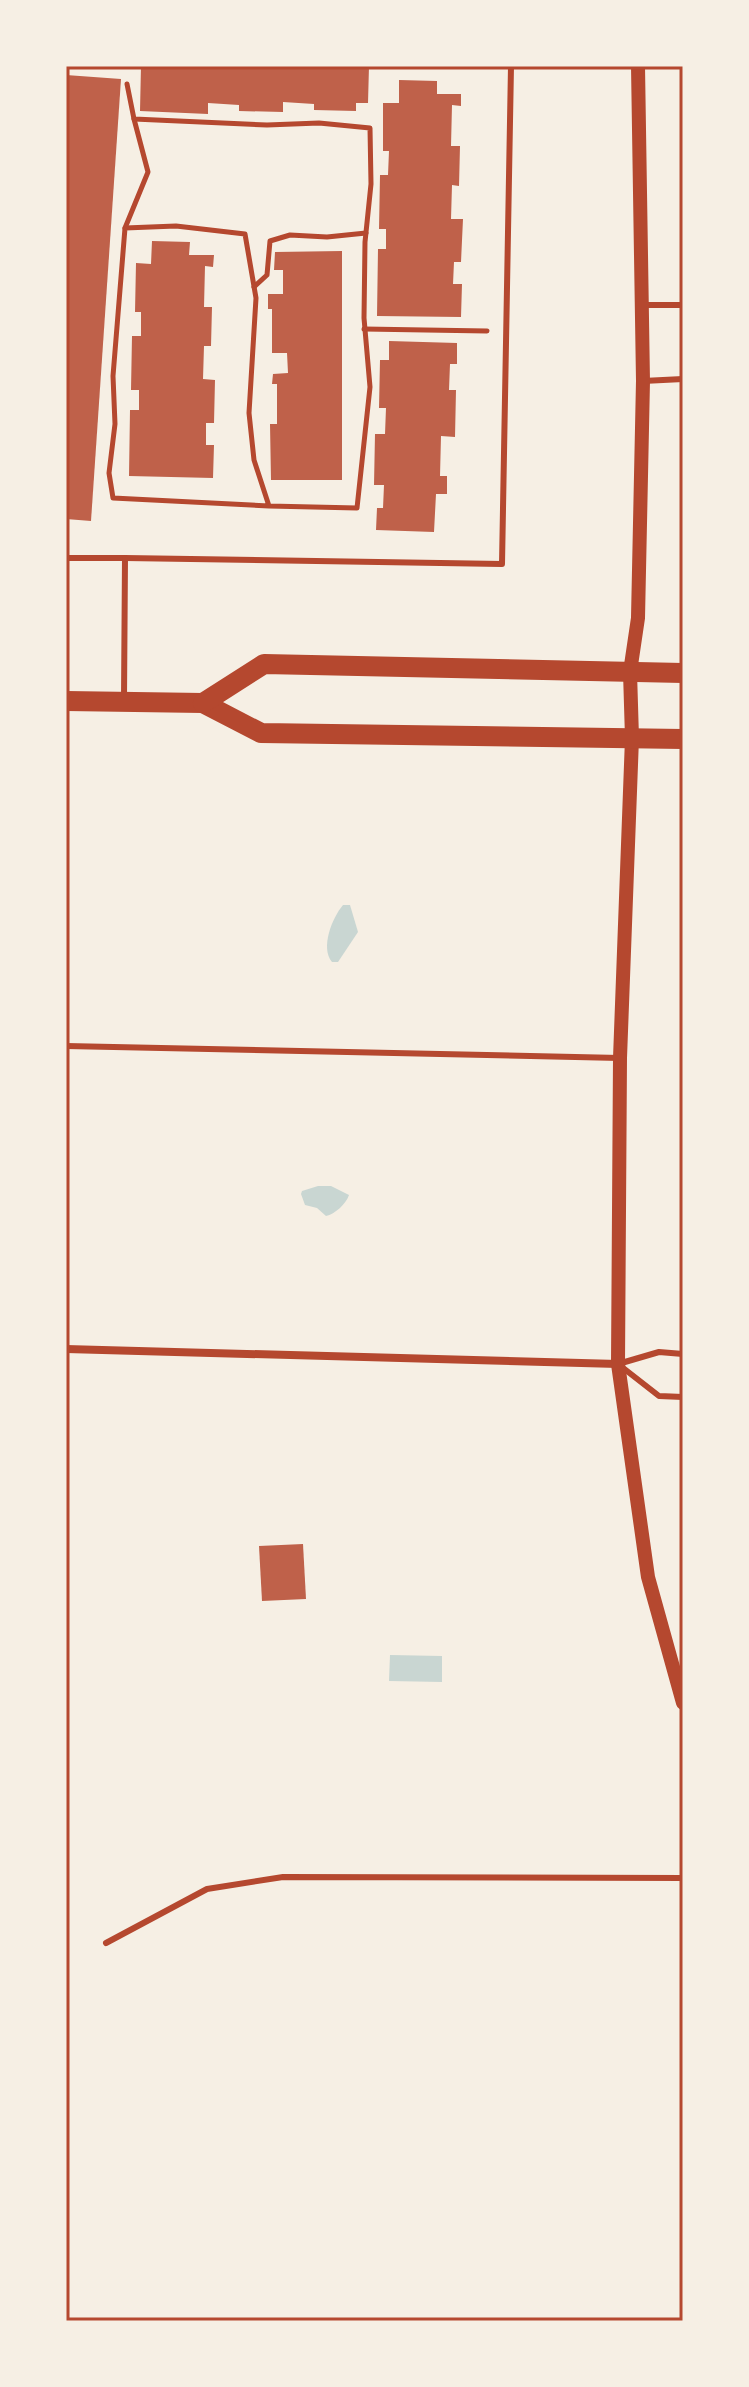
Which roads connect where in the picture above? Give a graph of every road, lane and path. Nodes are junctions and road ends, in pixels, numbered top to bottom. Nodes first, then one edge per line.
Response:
1 (511, 66) edge
2 (638, 66) edge
3 (127, 84) dead end
4 (134, 119) junction
5 (125, 228) junction
6 (366, 233) junction
7 (254, 287) junction
8 (641, 305) junction
9 (683, 305) edge
10 (364, 329) junction
11 (506, 331) junction
12 (683, 379) edge
13 (643, 381) junction
14 (269, 506) junction
15 (66, 558) edge
16 (125, 558) junction
17 (630, 672) junction
18 (683, 673) edge
19 (66, 701) edge
20 (124, 702) junction
21 (203, 703) junction
22 (632, 738) junction
23 (683, 739) edge
24 (66, 1046) edge
25 (620, 1058) junction
26 (66, 1349) edge
27 (683, 1354) edge
28 (618, 1364) junction
29 (683, 1397) edge
30 (683, 1703) edge
31 (683, 1878) edge
32 (106, 1943) dead end

1 - 11 lane
2 - 8 street
3 - 4 path
4 - 5 path
4 - 6 path
5 - 7 path
5 - 14 path
6 - 7 path
6 - 10 path
7 - 14 path
8 - 9 lane
8 - 13 street
10 - 11 path
10 - 14 path
11 - 16 lane
12 - 13 lane
13 - 17 street
15 - 16 lane
16 - 20 lane
17 - 18 main road
17 - 21 main road
17 - 22 street
19 - 20 main road
20 - 21 main road
21 - 22 main road
22 - 23 main road
22 - 25 street
24 - 25 lane
25 - 28 street
26 - 28 street
27 - 28 lane
28 - 29 lane
28 - 30 street
31 - 32 lane

